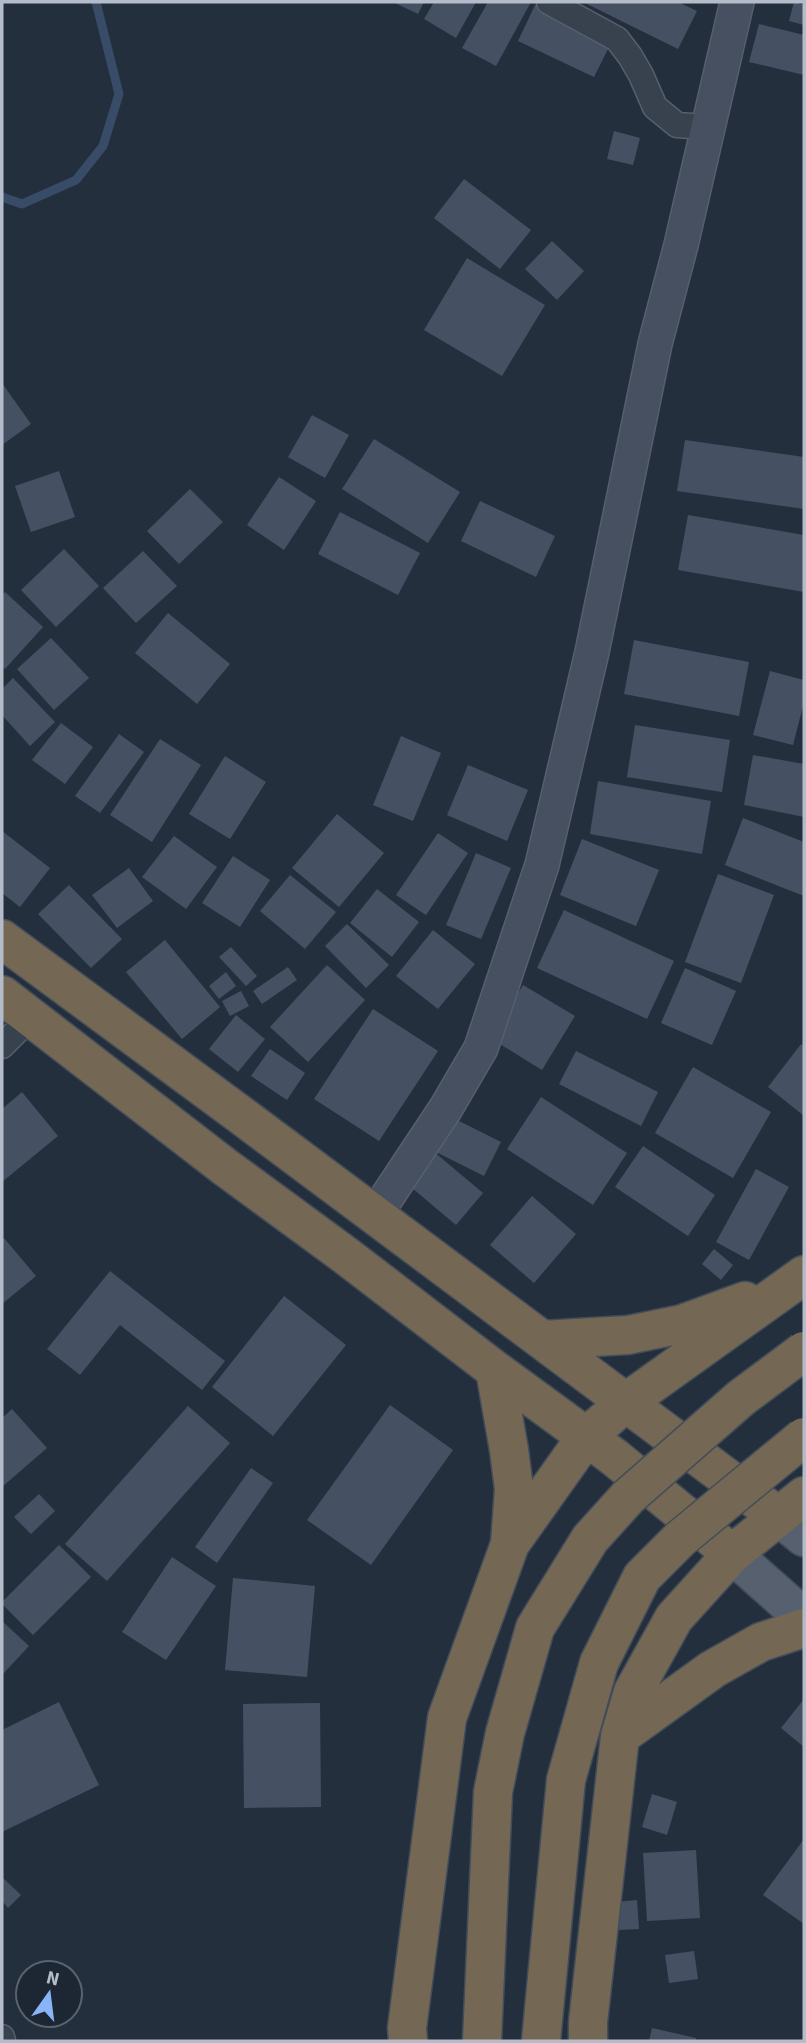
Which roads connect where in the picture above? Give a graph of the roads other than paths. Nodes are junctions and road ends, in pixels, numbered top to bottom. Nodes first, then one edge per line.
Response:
1 (549, 2) edge
2 (737, 2) edge
3 (707, 127) junction
4 (2, 939) edge
5 (16, 1006) edge
6 (2, 1046) edge
7 (375, 1216) junction
8 (802, 1277) edge
9 (542, 1340) junction
10 (804, 1350) edge
11 (495, 1370) junction
12 (625, 1403) junction
13 (586, 1437) junction
14 (804, 1437) edge
15 (795, 1516) edge
16 (510, 1544) junction
17 (732, 1554) junction
18 (804, 1618) edge
19 (804, 1628) edge
20 (620, 1736) junction
21 (408, 2041) edge
22 (482, 2041) edge
23 (541, 2041) edge
24 (588, 2041) edge

1 - 3 street
2 - 3 street
3 - 7 street
4 - 7 highway
5 - 6 street
5 - 11 highway
7 - 9 highway
8 - 9 highway
8 - 12 highway
9 - 12 highway
10 - 22 highway, bridge
11 - 13 highway
11 - 16 highway
12 - 13 highway
12 - 15 highway
13 - 16 highway
13 - 17 highway
14 - 23 highway, bridge
15 - 17 highway
16 - 21 highway
17 - 18 main road
17 - 20 highway
19 - 20 highway
20 - 24 highway

